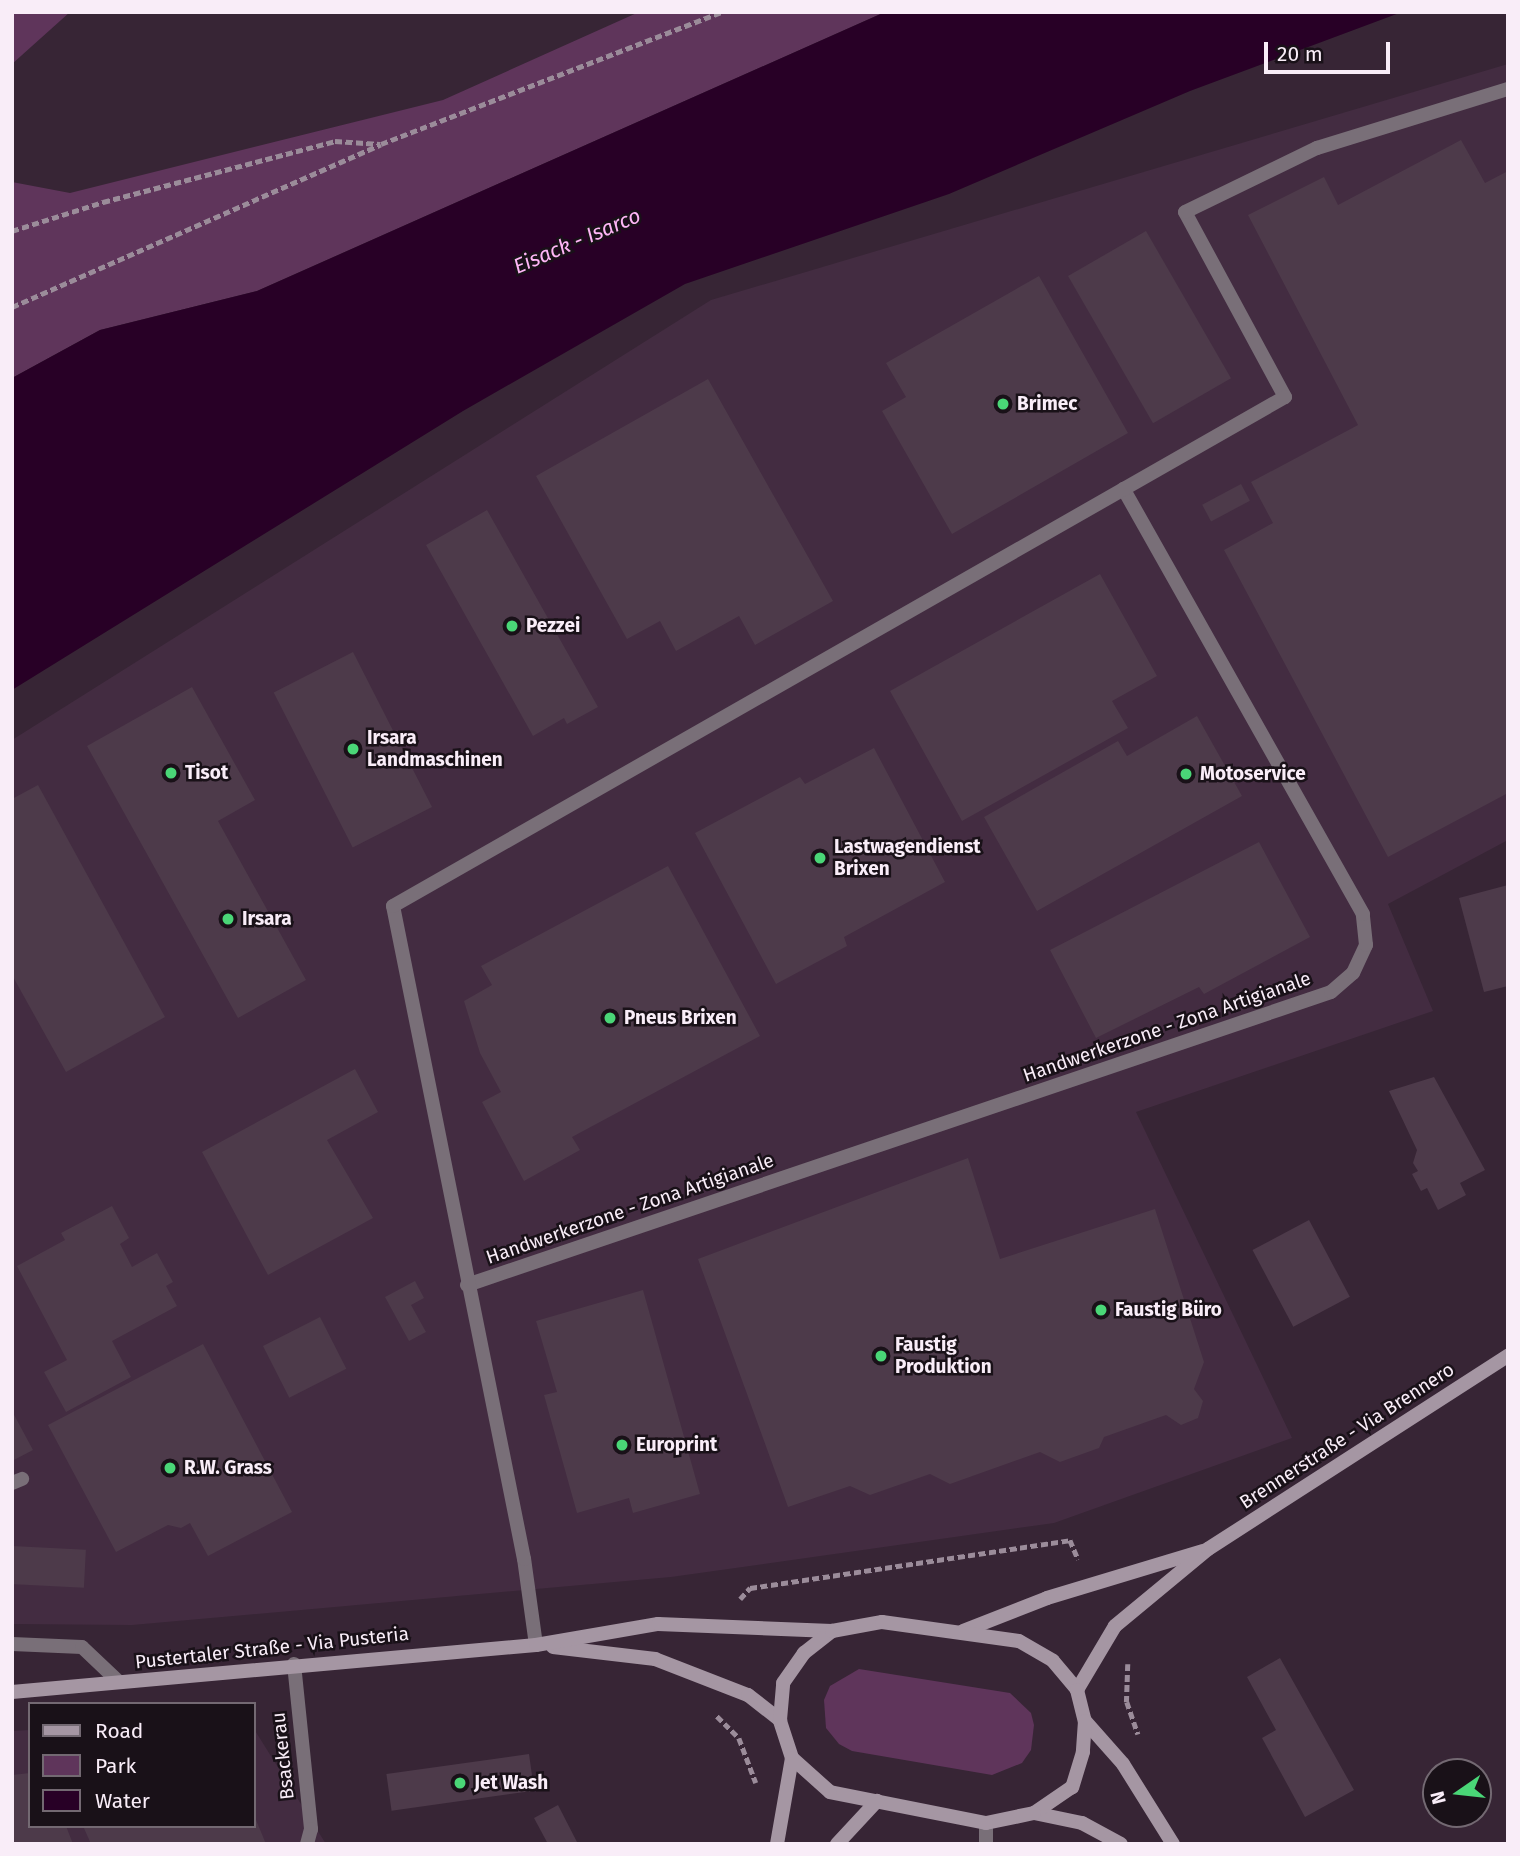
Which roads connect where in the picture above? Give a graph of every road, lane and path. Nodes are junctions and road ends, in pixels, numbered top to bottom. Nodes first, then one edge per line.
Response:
1 (722, 12) edge
2 (1508, 89) edge
3 (381, 144) junction
4 (12, 232) edge
5 (12, 307) edge
6 (1124, 489) junction
7 (467, 1285) junction
8 (1508, 1356) edge
9 (1208, 1549) junction
10 (832, 1631) junction
11 (960, 1632) junction
12 (12, 1644) edge
13 (536, 1645) junction
14 (294, 1664) junction
15 (119, 1682) junction
16 (1077, 1690) junction
17 (12, 1692) edge
18 (780, 1720) junction
19 (1085, 1721) junction
20 (792, 1758) junction
21 (877, 1801) junction
22 (1034, 1813) junction
23 (986, 1823) junction
24 (307, 1844) edge
25 (777, 1844) edge
26 (837, 1844) edge
27 (986, 1844) edge
28 (1121, 1844) edge
29 (1173, 1844) edge

1 - 3 path
2 - 6 street, Handwerkerzone - Zona Artigianale
3 - 4 path
3 - 5 path
6 - 7 street, Handwerkerzone - Zona Artigianale
6 - 7 street, Handwerkerzone - Zona Artigianale
7 - 13 street, Handwerkerzone - Zona Artigianale
8 - 9 main road, Brennerstraße - Via Brennero
9 - 11 main road, Brennerstraße - Via Brennero
9 - 16 main road, Brennerstraße - Via Brennero
10 - 11 main road, Brennerstraße - Via Brennero
10 - 13 main road, Pustertaler Straße - Via Pusteria
10 - 18 main road, Brennerstraße - Via Brennero
11 - 16 main road, Brennerstraße - Via Brennero
12 - 15 street
13 - 14 main road, Pustertaler Straße - Via Pusteria
13 - 18 main road, Pustertaler Straße - Via Pusteria
14 - 15 main road, Pustertaler Straße - Via Pusteria
14 - 24 street, Bsackerau
15 - 17 main road, Pustertaler Straße - Via Pusteria
16 - 19 main road, Brennerstraße - Via Brennero
18 - 20 main road, Brennerstraße - Via Brennero
19 - 22 main road, Brennerstraße - Via Brennero
19 - 29 main road
20 - 21 main road, Brennerstraße - Via Brennero
20 - 25 main road, Brennerstraße - Via Brennero
21 - 23 main road, Brennerstraße - Via Brennero
21 - 26 main road
22 - 23 main road, Brennerstraße - Via Brennero
22 - 28 main road
23 - 27 street

